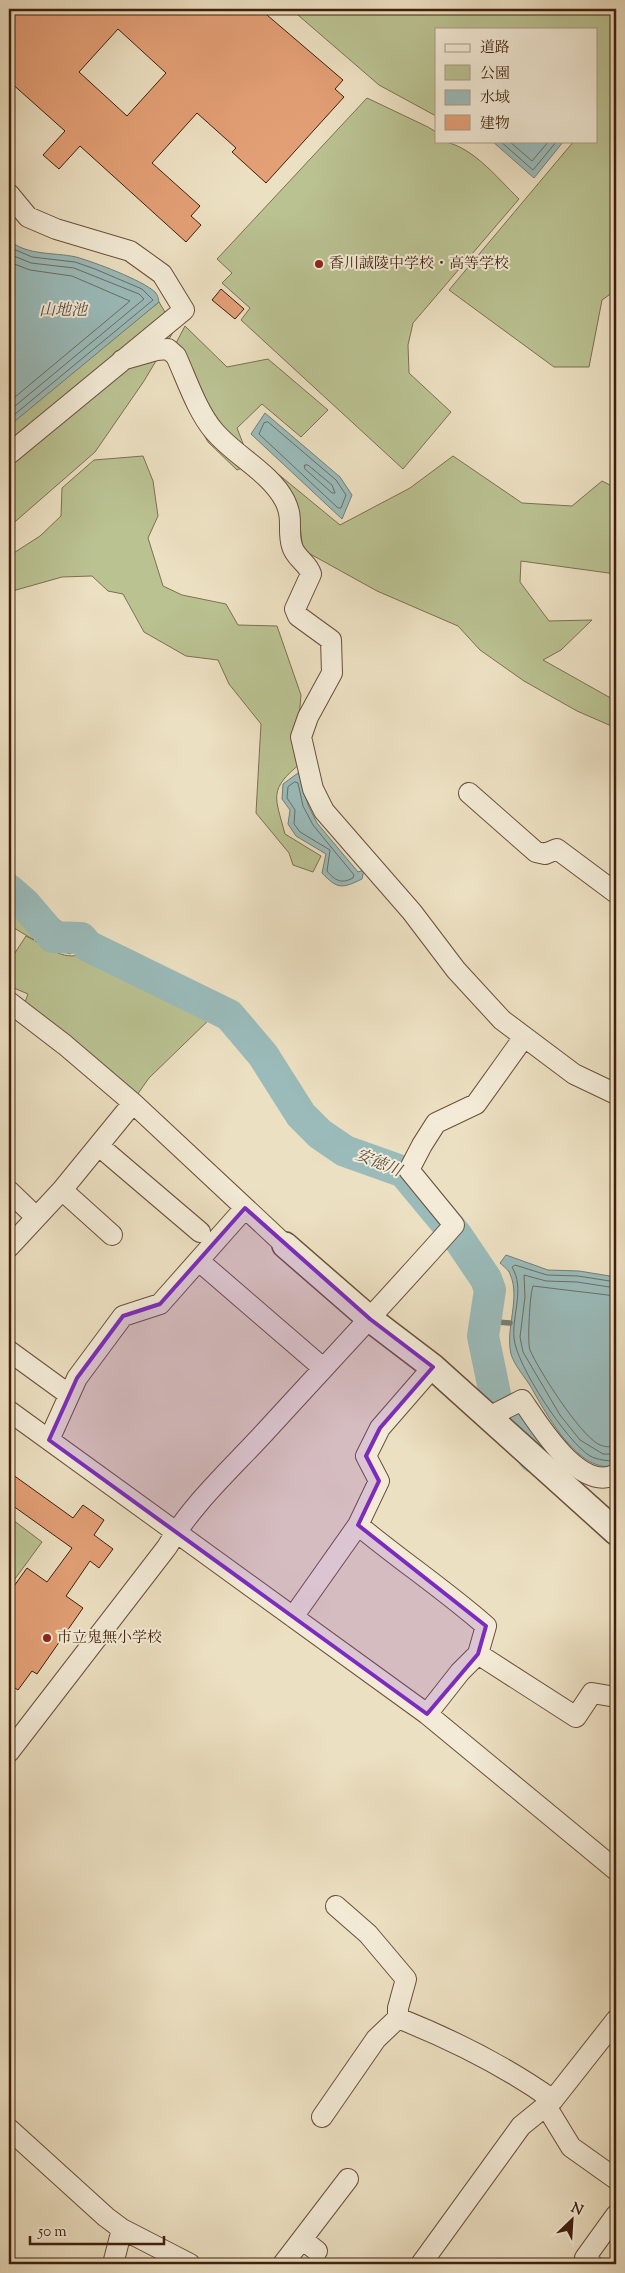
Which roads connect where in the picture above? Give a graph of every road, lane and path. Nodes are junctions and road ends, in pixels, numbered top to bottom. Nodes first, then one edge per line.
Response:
1 (9, 194) edge
2 (122, 360) junction
3 (9, 454) edge
4 (470, 793) dead end
5 (616, 893) edge
6 (9, 1002) edge
7 (524, 1037) junction
8 (616, 1094) edge
9 (133, 1103) junction
10 (99, 1146) junction
11 (62, 1190) junction
12 (9, 1191) edge
13 (245, 1208) junction
14 (36, 1217) junction
15 (200, 1232) dead end
16 (112, 1235) dead end
17 (285, 1245) joint
18 (9, 1247) edge
19 (199, 1261) junction
20 (370, 1319) junction
21 (9, 1351) edge
22 (433, 1367) junction
23 (323, 1368) junction
24 (64, 1391) dead end
25 (9, 1411) edge
26 (489, 1417) junction
27 (50, 1440) junction
28 (616, 1474) edge
29 (612, 1522) edge
30 (358, 1525) junction
31 (175, 1533) junction
32 (293, 1617) junction
33 (478, 1654) junction
34 (616, 1697) edge
35 (427, 1714) junction
36 (9, 1752) edge
37 (616, 1870) edge
38 (336, 1906) dead end
39 (398, 2018) junction
40 (616, 2020) edge
41 (550, 2103) junction
42 (322, 2117) dead end
43 (9, 2129) edge
44 (348, 2179) dead end
45 (616, 2179) edge
46 (616, 2215) edge
47 (122, 2229) junction
48 (113, 2264) edge
49 (190, 2264) edge
50 (283, 2264) edge
51 (421, 2264) edge
52 (592, 2264) edge

1 - 2 street
2 - 3 street
2 - 7 street
4 - 5 street
6 - 9 street
7 - 8 street
7 - 20 street
9 - 10 street
9 - 13 street
10 - 11 street
10 - 15 street
11 - 14 street
11 - 16 street
12 - 14 street
13 - 17 street
13 - 19 street
14 - 18 street
17 - 20 street
19 - 23 street
19 - 27 street
20 - 22 street
20 - 23 street
21 - 24 street
22 - 26 street
22 - 30 street
23 - 31 street
25 - 27 street
26 - 28 street
26 - 29 street
27 - 31 street
30 - 32 street
30 - 33 street
31 - 32 street
31 - 36 street
32 - 35 street
33 - 34 street
33 - 35 street
35 - 37 street
38 - 39 street
39 - 41 street
39 - 42 street
40 - 41 street
41 - 45 street
41 - 51 street
43 - 47 street
44 - 50 street
46 - 52 street
47 - 48 street
47 - 49 street

